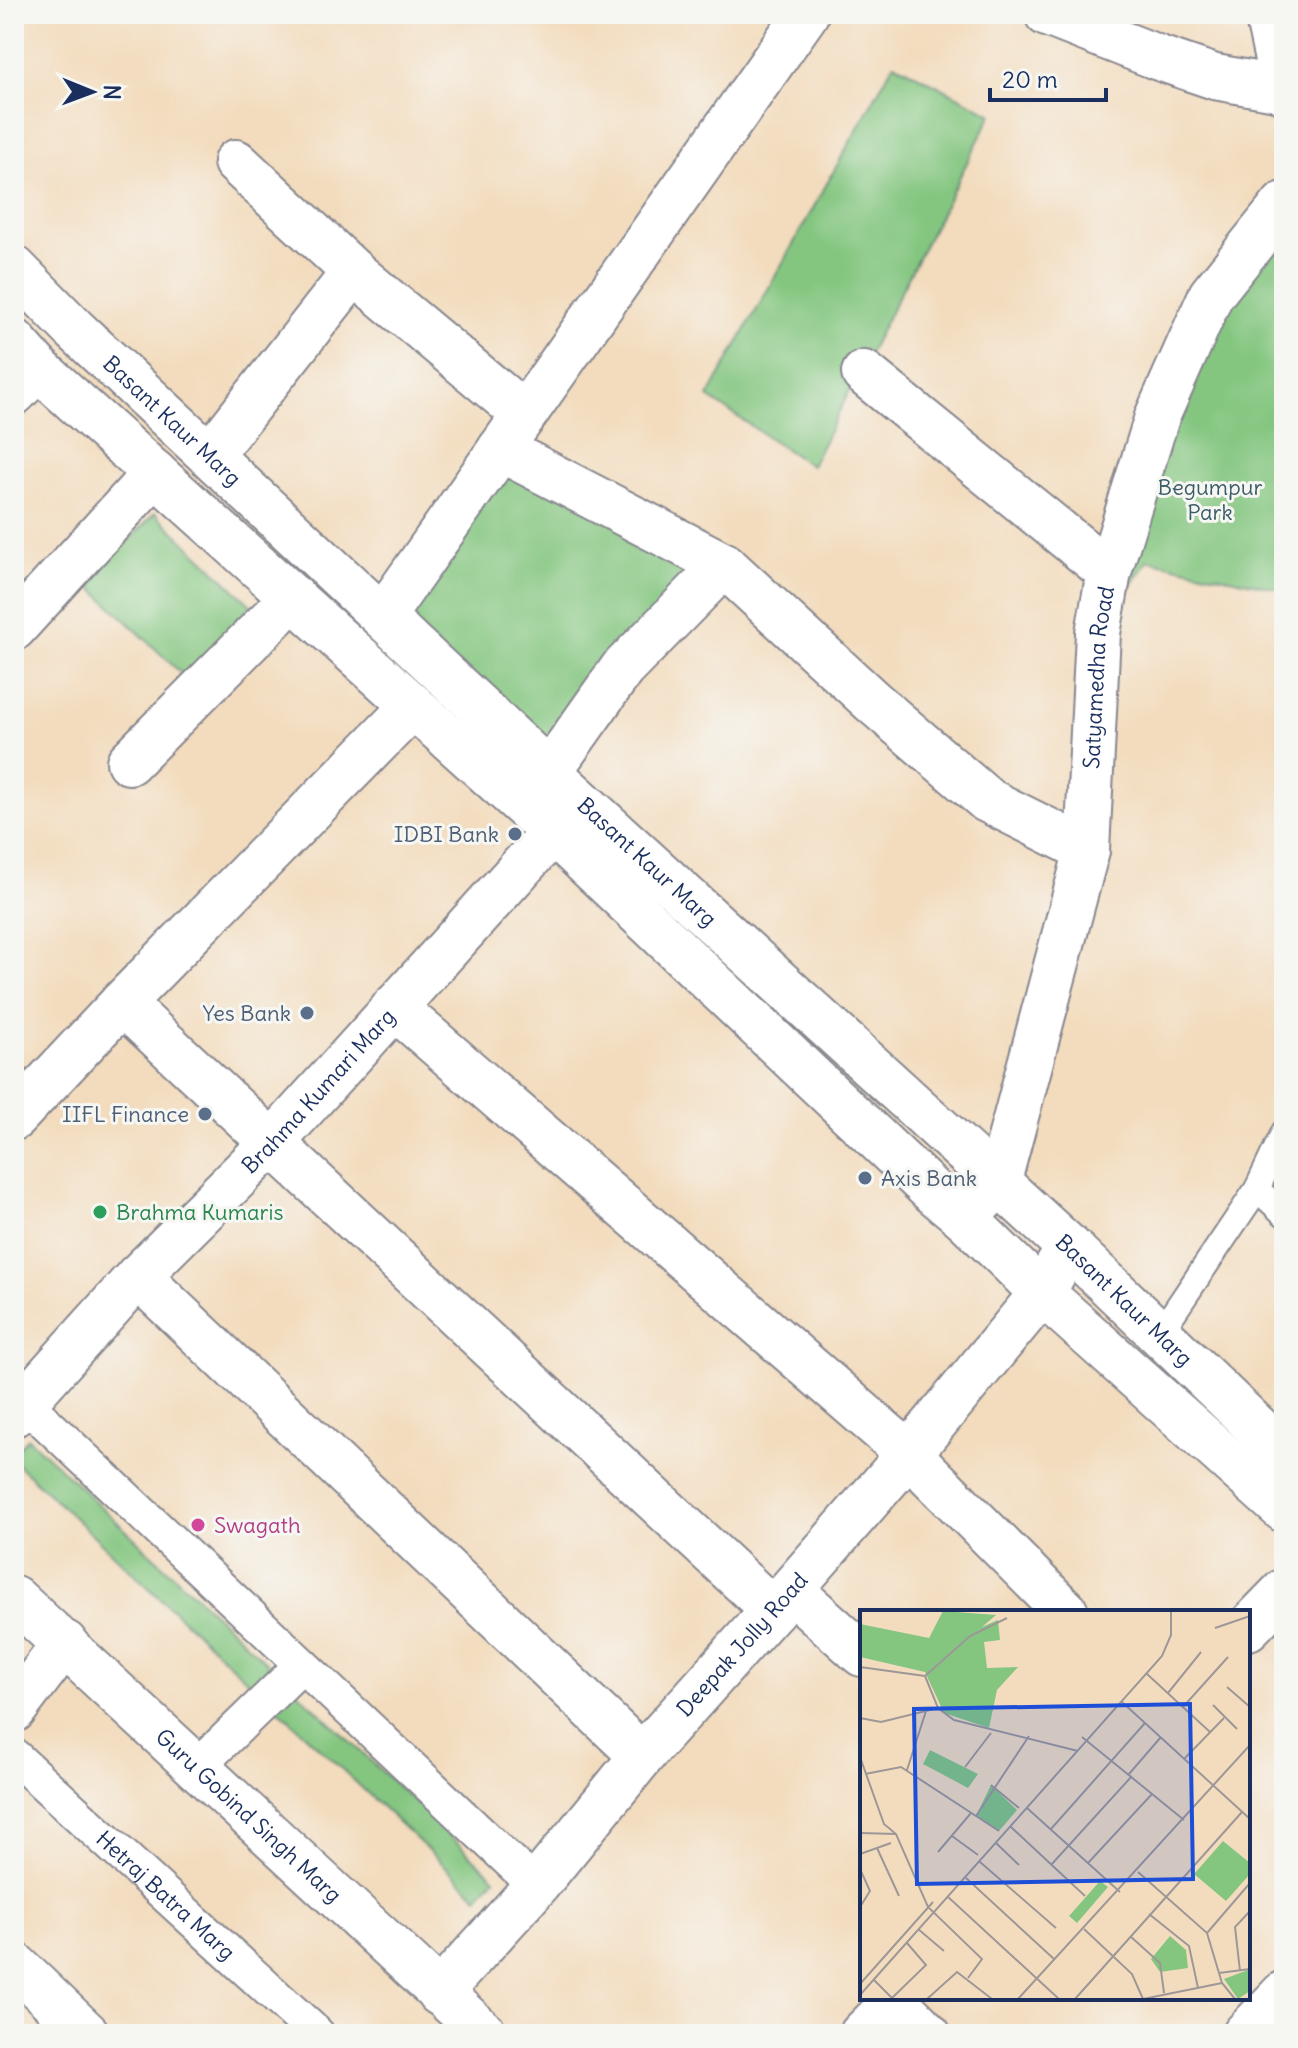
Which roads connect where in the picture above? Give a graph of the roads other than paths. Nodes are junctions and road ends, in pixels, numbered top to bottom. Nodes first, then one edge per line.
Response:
1 (806, 14) edge
2 (1047, 14) edge
3 (1267, 14) edge
4 (1284, 90) edge
5 (236, 162) dead end
6 (1284, 204) edge
7 (14, 268) edge
8 (354, 272) junction
9 (22, 368) edge
10 (864, 373) dead end
11 (512, 432) junction
12 (210, 455) junction
13 (155, 473) junction
14 (724, 565) junction
15 (1109, 572) junction
16 (293, 597) junction
17 (383, 616) junction
18 (14, 628) edge
19 (413, 706) junction
20 (129, 762) dead end
21 (549, 772) junction
22 (553, 832) junction
23 (1087, 850) junction
24 (122, 1003) junction
25 (394, 1007) junction
26 (14, 1118) edge
27 (1284, 1132) edge
28 (273, 1142) junction
29 (998, 1184) junction
30 (1257, 1189) junction
31 (1284, 1214) edge
32 (965, 1218) junction
33 (1069, 1247) junction
34 (138, 1276) junction
35 (1042, 1293) junction
36 (1158, 1336) junction
37 (19, 1408) edge
38 (1284, 1453) edge
39 (909, 1454) junction
40 (1284, 1510) edge
41 (1284, 1591) edge
42 (14, 1598) edge
43 (782, 1600) junction
44 (1064, 1610) edge
45 (1250, 1626) edge
46 (65, 1643) junction
47 (860, 1653) edge
48 (302, 1665) junction
49 (14, 1710) edge
50 (14, 1756) edge
51 (642, 1756) junction
52 (197, 1767) junction
53 (536, 1886) junction
54 (14, 1964) edge
55 (439, 1993) junction
56 (1283, 1996) edge
57 (897, 2000) edge
58 (87, 2034) edge
59 (317, 2034) edge
60 (485, 2034) edge
61 (862, 2034) edge
62 (928, 2034) edge
63 (1245, 2034) edge

1 - 11 street
2 - 4 street
3 - 4 street
5 - 8 street
6 - 15 street, Satyamedha Road
7 - 12 street, Basant Kaur Marg
8 - 11 street
8 - 12 street
9 - 13 street, Basant Kaur Marg
10 - 15 street
11 - 14 street
11 - 17 street
12 - 17 street, Basant Kaur Marg
13 - 16 street, Basant Kaur Marg
13 - 18 street
14 - 21 street
14 - 23 street
15 - 23 street, Satyamedha Road
16 - 19 street, Basant Kaur Marg
16 - 20 street
17 - 21 street, Basant Kaur Marg
19 - 22 street, Basant Kaur Marg
19 - 24 street
21 - 29 street, Basant Kaur Marg
22 - 25 street, Brahma Kumari Marg
22 - 32 street, Basant Kaur Marg
23 - 29 street, Satyamedha Road
24 - 26 street
24 - 28 street
25 - 28 street, Brahma Kumari Marg
25 - 39 street
27 - 30 lane
28 - 34 street, Brahma Kumari Marg
28 - 43 street
29 - 32 street
29 - 33 street, Basant Kaur Marg
30 - 31 lane
30 - 36 lane
32 - 35 street, Basant Kaur Marg
33 - 35 street, Deepak Jolly Road
33 - 36 street, Basant Kaur Marg
34 - 37 street, Brahma Kumari Marg
34 - 51 street
35 - 39 street, Deepak Jolly Road
35 - 40 street, Basant Kaur Marg
36 - 38 street, Basant Kaur Marg
37 - 48 street
39 - 43 street, Deepak Jolly Road
39 - 44 street
41 - 45 street
42 - 46 street, Guru Gobind Singh Marg
43 - 47 street
43 - 51 street, Deepak Jolly Road
46 - 49 street
46 - 52 street, Guru Gobind Singh Marg
48 - 52 street
48 - 53 street
50 - 59 street, Hetraj Batra Marg
51 - 53 street, Deepak Jolly Road
52 - 55 street, Guru Gobind Singh Marg
53 - 55 street, Deepak Jolly Road
54 - 58 street
55 - 60 street, Guru Gobind Singh Marg
56 - 63 street
57 - 61 street
57 - 62 street

